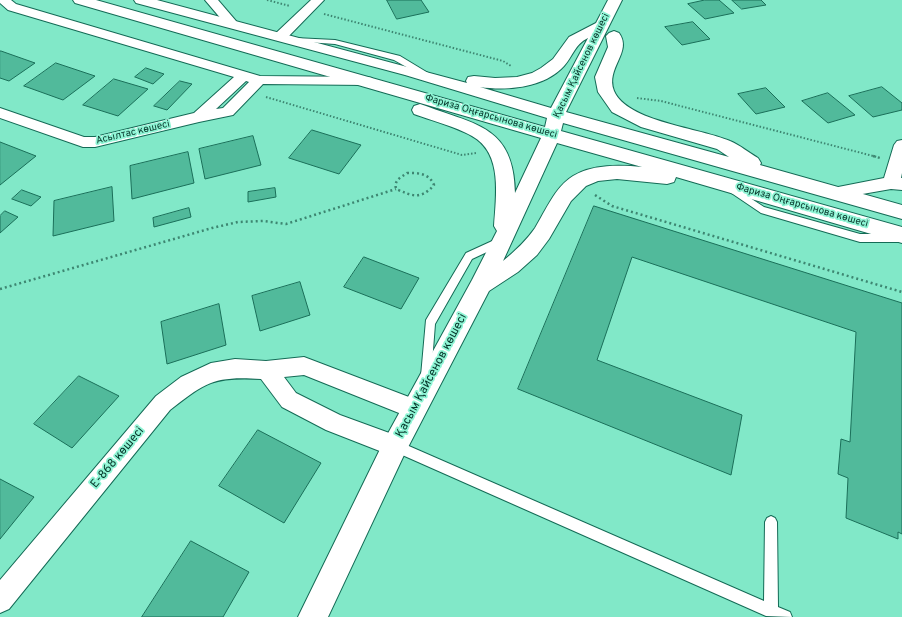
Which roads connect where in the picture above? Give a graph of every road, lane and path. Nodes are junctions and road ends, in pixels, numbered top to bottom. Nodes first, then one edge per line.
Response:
1 (4, 0) edge
2 (80, 0) edge
3 (141, 0) edge
4 (211, 0) edge
5 (268, 0) edge
6 (318, 0) edge
7 (615, 0) edge
8 (308, 10) junction
9 (232, 24) junction
10 (612, 28) junction
11 (285, 38) junction
12 (243, 76) junction
13 (424, 76) junction
14 (259, 80) junction
15 (532, 80) junction
16 (367, 81) junction
17 (612, 101) junction
18 (0, 113) edge
19 (199, 117) junction
20 (563, 117) junction
21 (552, 134) junction
22 (902, 145) edge
23 (896, 163) junction
24 (765, 174) junction
25 (582, 180) junction
26 (721, 183) junction
27 (897, 184) edge
28 (396, 189) junction
29 (834, 193) junction
30 (902, 212) edge
31 (902, 234) edge
32 (502, 238) junction
33 (902, 238) edge
34 (481, 285) junction
35 (0, 289) edge
36 (902, 292) edge
37 (266, 370) junction
38 (419, 399) junction
39 (395, 446) junction
40 (771, 522) dead end
41 (0, 600) edge
42 (771, 611) junction
43 (313, 617) edge
44 (785, 617) edge

1 - 12 street
2 - 16 street, Фариза Оңғарсынова көшесі
3 - 9 street, Фариза Оңғарсынова көшесі
4 - 9 street
5 - 8 path
6 - 8 street
7 - 10 street, Қасым Қайсенов көшесі
8 - 11 street
8 - 15 path
9 - 11 street, Фариза Оңғарсынова көшесі
10 - 15 street
10 - 17 street
10 - 20 street, Қасым Қайсенов көшесі
11 - 13 street, Фариза Оңғарсынова көшесі
12 - 14 street
12 - 19 street, Асылтас көшесі
13 - 15 street
13 - 20 street, Фариза Оңғарсынова көшесі
14 - 16 street
14 - 19 street, Асылтас көшесі
16 - 21 street, Фариза Оңғарсынова көшесі
16 - 32 street
17 - 23 path
17 - 24 street
18 - 19 street, Асылтас көшесі
20 - 21 street, Қасым Қайсенов көшесі
20 - 24 street, Фариза Оңғарсынова көшесі
21 - 26 street, Фариза Оңғарсынова көшесі
21 - 32 street, Қасым Қайсенов көшесі
22 - 23 street
23 - 27 street
24 - 29 street, Фариза Оңғарсынова көшесі
25 - 26 street
25 - 34 street
25 - 36 path
26 - 31 street, Фариза Оңғарсынова көшесі
26 - 33 lane
27 - 29 street
28 - 28 path
28 - 35 path
29 - 30 street, Фариза Оңғарсынова көшесі
32 - 34 street, Қасым Қайсенов көшесі
32 - 38 lane
34 - 38 street, Қасым Қайсенов көшесі
37 - 38 street, Е-868 көшесі
37 - 39 street
37 - 41 street, Е-868 көшесі
38 - 39 street, Қасым Қайсенов көшесі
39 - 42 lane
39 - 43 street, Қасым Қайсенов көшесі
40 - 42 lane
42 - 44 lane

